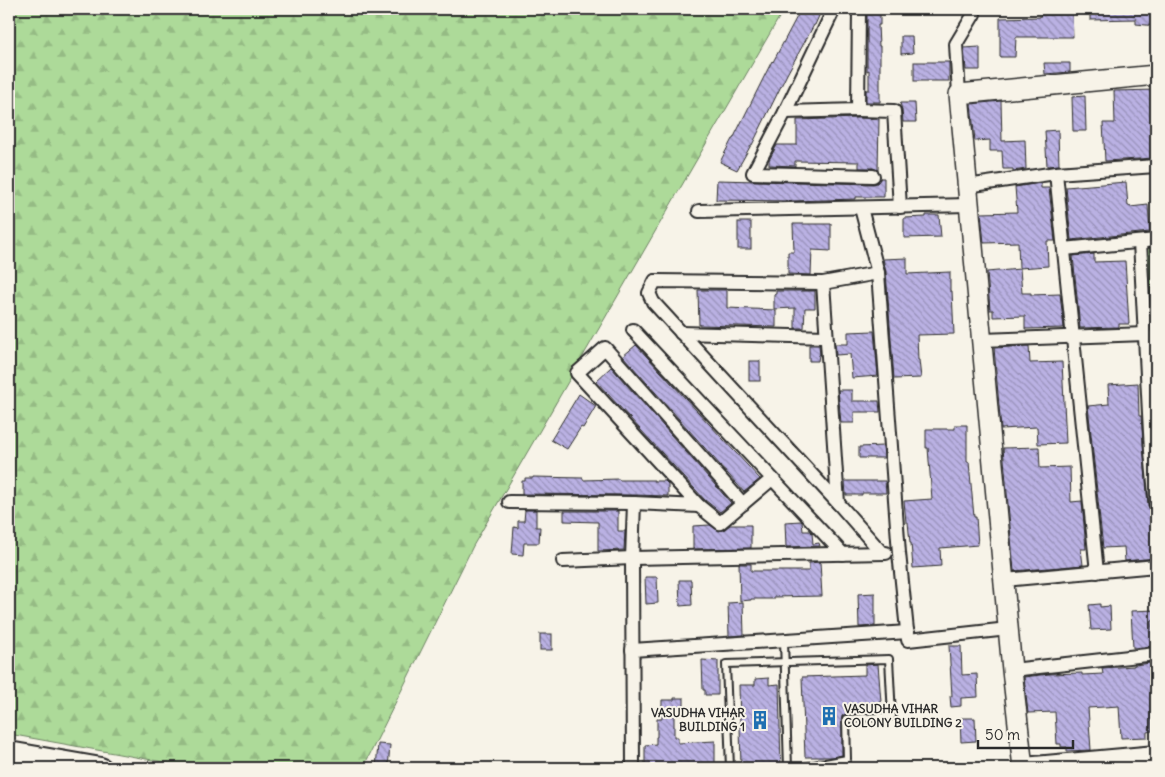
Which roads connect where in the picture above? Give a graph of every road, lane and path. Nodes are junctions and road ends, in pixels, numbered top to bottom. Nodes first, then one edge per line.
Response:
1 (834, 9) edge
2 (859, 9) edge
3 (974, 9) edge
4 (1156, 75) edge
5 (959, 94) junction
6 (858, 110) junction
7 (785, 112) junction
8 (1156, 166) edge
9 (1056, 174) junction
10 (874, 176) dead end
11 (968, 195) junction
12 (900, 206) junction
13 (861, 208) junction
14 (699, 211) dead end
15 (1156, 240) edge
16 (1140, 242) junction
17 (1064, 249) junction
18 (878, 273) junction
19 (822, 283) junction
20 (633, 330) dead end
21 (681, 332) junction
22 (1145, 334) junction
23 (826, 337) junction
24 (1073, 337) junction
25 (982, 340) junction
26 (772, 479) junction
27 (1155, 484) edge
28 (509, 502) dead end
29 (838, 502) junction
30 (634, 503) junction
31 (742, 504) junction
32 (1156, 505) edge
33 (699, 506) junction
34 (899, 552) junction
35 (882, 553) junction
36 (843, 554) junction
37 (632, 558) junction
38 (563, 561) dead end
39 (1156, 566) edge
40 (1096, 572) junction
41 (1004, 580) junction
42 (1008, 629) junction
43 (908, 632) junction
44 (784, 640) junction
45 (632, 650) junction
46 (1156, 654) edge
47 (785, 662) junction
48 (1012, 670) junction
49 (9, 752) edge
50 (1156, 756) edge
51 (101, 768) edge
52 (633, 768) edge
53 (730, 768) edge
54 (788, 768) edge
55 (798, 768) edge
56 (1024, 768) edge

1 - 7 street
2 - 6 street
3 - 5 street
4 - 5 street
5 - 11 street
6 - 7 street
6 - 12 street
7 - 10 street
8 - 9 street
9 - 11 street
9 - 17 street
11 - 12 street
11 - 25 street
12 - 13 street
13 - 14 street
13 - 18 street
15 - 16 street
16 - 17 street
16 - 22 street
17 - 24 street
18 - 19 street
18 - 34 street
19 - 21 street
19 - 23 street
20 - 26 street
21 - 23 street
21 - 29 street
22 - 24 street
22 - 27 street
23 - 29 street
24 - 25 street
24 - 40 street
25 - 41 street
26 - 31 street
26 - 36 street
27 - 32 street
28 - 30 street
29 - 35 street
30 - 33 street
30 - 37 street
31 - 33 street
31 - 33 street
34 - 35 street
34 - 43 street
35 - 36 street
36 - 37 street
37 - 38 street
37 - 45 street
39 - 40 street
40 - 41 street
41 - 42 street
42 - 43 street
42 - 48 street
43 - 44 street
44 - 45 street
44 - 47 lane
45 - 52 street
46 - 48 street
47 - 53 lane
47 - 54 lane
47 - 55 lane
48 - 56 street
49 - 51 main road
50 - 56 main road

